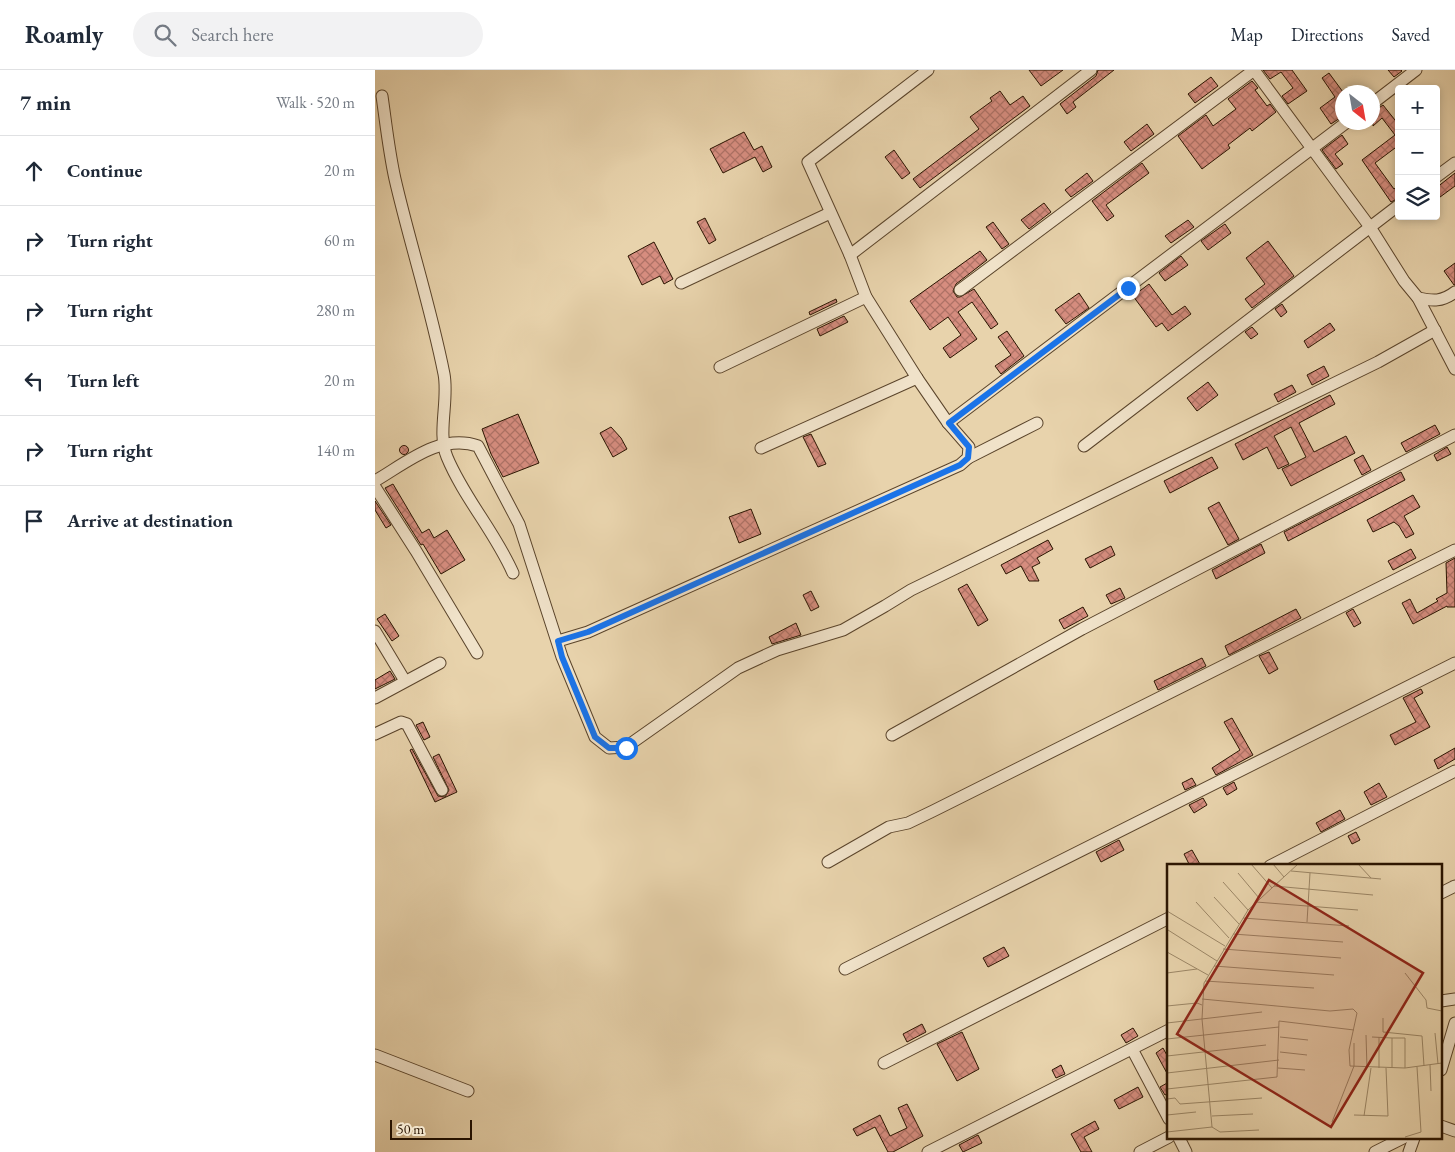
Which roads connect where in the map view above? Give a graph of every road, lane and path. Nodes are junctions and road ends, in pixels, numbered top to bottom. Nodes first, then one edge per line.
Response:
1 (928, 70) edge
2 (1091, 70) edge
3 (1254, 70) edge
4 (1416, 70) edge
5 (382, 96) dead end
6 (1380, 98) edge
7 (1337, 130) edge
8 (1313, 149) junction
9 (1455, 163) edge
10 (1439, 175) edge
11 (1395, 208) edge
12 (830, 213) junction
13 (1370, 227) junction
14 (849, 255) junction
15 (681, 283) dead end
16 (960, 290) dead end
17 (1455, 292) edge
18 (866, 297) junction
19 (1417, 298) junction
20 (1435, 330) junction
21 (720, 367) dead end
22 (1455, 369) edge
23 (917, 378) junction
24 (949, 423) junction
25 (1037, 423) dead end
26 (1455, 435) edge
27 (444, 444) junction
28 (1084, 446) dead end
29 (761, 448) dead end
30 (968, 458) junction
31 (375, 482) edge
32 (375, 487) edge
33 (1455, 550) edge
34 (513, 573) dead end
35 (375, 631) edge
36 (558, 641) junction
37 (477, 654) dead end
38 (440, 663) dead end
39 (1455, 663) edge
40 (405, 681) junction
41 (375, 698) edge
42 (375, 734) edge
43 (892, 735) dead end
44 (1455, 772) edge
45 (442, 790) dead end
46 (828, 862) dead end
47 (1274, 864) edge
48 (1455, 886) edge
49 (1443, 892) edge
50 (1167, 919) edge
51 (845, 969) dead end
52 (1455, 1026) edge
53 (1167, 1031) edge
54 (1132, 1049) junction
55 (375, 1055) edge
56 (884, 1063) dead end
57 (1443, 1064) edge
58 (468, 1091) dead end
59 (1167, 1114) edge
60 (1443, 1127) edge
61 (1455, 1131) edge
62 (1167, 1138) edge
63 (1180, 1140) edge
64 (1399, 1140) edge
65 (1413, 1140) edge
66 (928, 1152) edge
67 (1140, 1152) edge
68 (1186, 1152) edge
69 (1375, 1152) edge
70 (1409, 1152) edge

1 - 12 street
2 - 14 street
3 - 8 street
3 - 16 street
4 - 6 street
5 - 27 street
7 - 8 street
8 - 13 street
8 - 24 street
9 - 10 street
11 - 13 street
12 - 14 street
12 - 15 street
13 - 19 street
13 - 28 street
14 - 18 street
17 - 19 street
18 - 21 street
18 - 23 street
19 - 20 street
20 - 22 street
20 - 36 street
23 - 24 street
23 - 29 street
24 - 30 street
25 - 30 street
26 - 43 street
27 - 31 street
27 - 34 street
27 - 36 street
30 - 36 street
32 - 37 street
33 - 46 street
35 - 40 street
38 - 40 street
39 - 51 street
40 - 41 street
42 - 45 street
44 - 47 street
48 - 49 street
50 - 56 street
52 - 57 street
53 - 54 street
54 - 59 street
54 - 66 street
55 - 58 street
60 - 61 street
62 - 67 street
63 - 68 street
64 - 69 street
65 - 70 street

